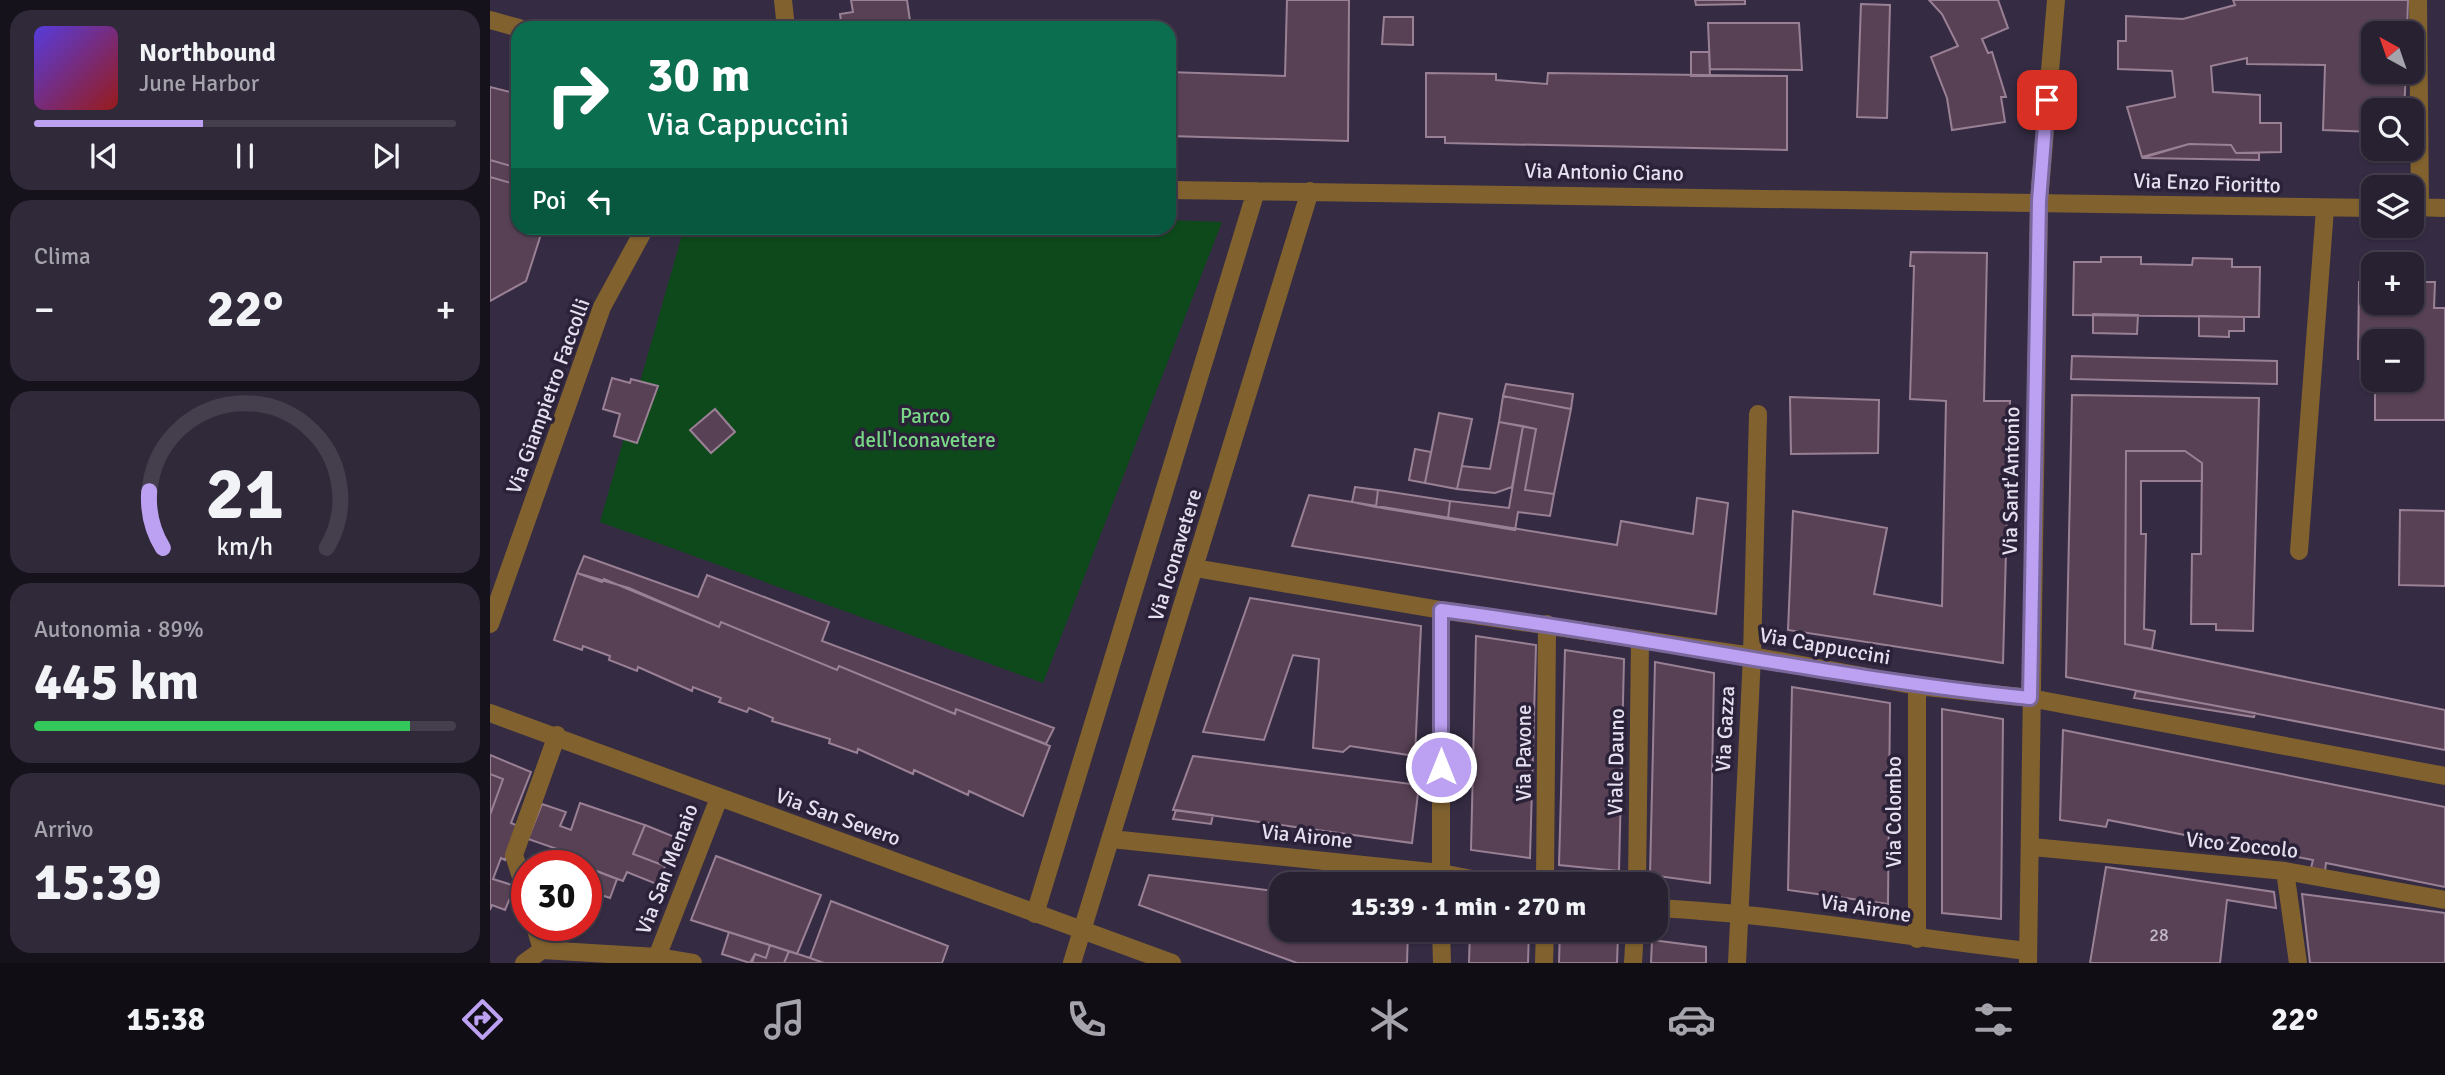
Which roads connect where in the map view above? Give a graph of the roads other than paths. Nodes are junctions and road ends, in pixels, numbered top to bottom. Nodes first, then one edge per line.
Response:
1 (783, 0) edge
2 (2056, 0) edge
3 (2418, 0) edge
4 (490, 20) edge
5 (785, 21) edge
6 (511, 26) edge
7 (2416, 175) edge
8 (1176, 190) edge
9 (1256, 191) junction
10 (1310, 191) junction
11 (2039, 201) junction
12 (2424, 207) edge
13 (2325, 208) junction
14 (2361, 208) edge
15 (2445, 208) edge
16 (641, 235) edge
17 (1758, 414) dead end
18 (2299, 551) dead end
19 (1195, 568) junction
20 (1441, 610) junction
21 (490, 624) edge
22 (1547, 624) junction
23 (1640, 640) junction
24 (1752, 656) junction
25 (1917, 686) junction
26 (2030, 698) junction
27 (490, 713) edge
28 (557, 736) junction
29 (2445, 776) edge
30 (719, 798) junction
31 (1111, 839) junction
32 (2032, 847) junction
33 (516, 850) edge
34 (2286, 871) junction
35 (1390, 872) edge
36 (1441, 872) edge
37 (1545, 872) edge
38 (1637, 872) edge
39 (2445, 900) edge
40 (1668, 909) edge
41 (1738, 912) junction
42 (1035, 914) junction
43 (1083, 932) junction
44 (1917, 939) junction
45 (539, 941) edge
46 (1441, 942) edge
47 (1545, 942) edge
48 (1634, 942) edge
49 (542, 950) junction
50 (657, 957) junction
51 (2028, 957) edge
52 (524, 963) edge
53 (693, 963) edge
54 (1072, 963) edge
55 (1172, 963) edge
56 (1442, 963) edge
57 (1544, 963) edge
58 (1633, 963) edge
59 (1737, 963) edge
60 (2298, 963) edge

1 - 5 street
2 - 11 street, Via Sant'Antonio
3 - 7 street
4 - 6 street
8 - 9 street, Via Antonio Ciano
9 - 10 street, Via Antonio Ciano
9 - 42 street, Via Iconavetere
10 - 11 street, Via Antonio Ciano
10 - 19 street, Via Iconavetere
11 - 13 street, Via Enzo Fioritto
11 - 26 street, Via Sant'Antonio
12 - 15 street
13 - 14 street, Via Enzo Fioritto
13 - 18 street
16 - 21 street, Via Giampietro Faccolli
17 - 24 street, Via Gazza
19 - 20 street, Via Cappuccini
19 - 31 street, Via Iconavetere
20 - 22 street, Via Cappuccini
20 - 36 street
22 - 23 street, Via Cappuccini
22 - 37 street, Via Pavone
23 - 24 street, Via Cappuccini
23 - 38 street, Viale Dauno
24 - 25 street, Via Cappuccini
24 - 41 street, Via Gazza
25 - 26 street, Via Cappuccini
25 - 44 street, Via Colombo
26 - 29 street, Via Cappuccini
26 - 32 street, Via Sant'Antonio
27 - 28 street, Via San Severo
28 - 30 street, Via San Severo
28 - 33 street
30 - 42 street, Via San Severo
30 - 50 street, Via San Menaio
31 - 35 street, Via Airone
31 - 43 street, Via Iconavetere
32 - 34 street, Vico Zoccolo
32 - 51 street, Via Sant'Antonio
34 - 39 street, Vico Zoccolo
34 - 60 street
40 - 41 street, Via Airone
41 - 44 street, Via Airone
41 - 59 street, Via Gazza
42 - 43 street, Via San Severo
43 - 54 street, Via Iconavetere
43 - 55 street, Via San Severo
44 - 51 street, Via Airone
45 - 49 street
46 - 56 street
47 - 57 street
48 - 58 street
49 - 50 street
49 - 52 street
50 - 53 street

